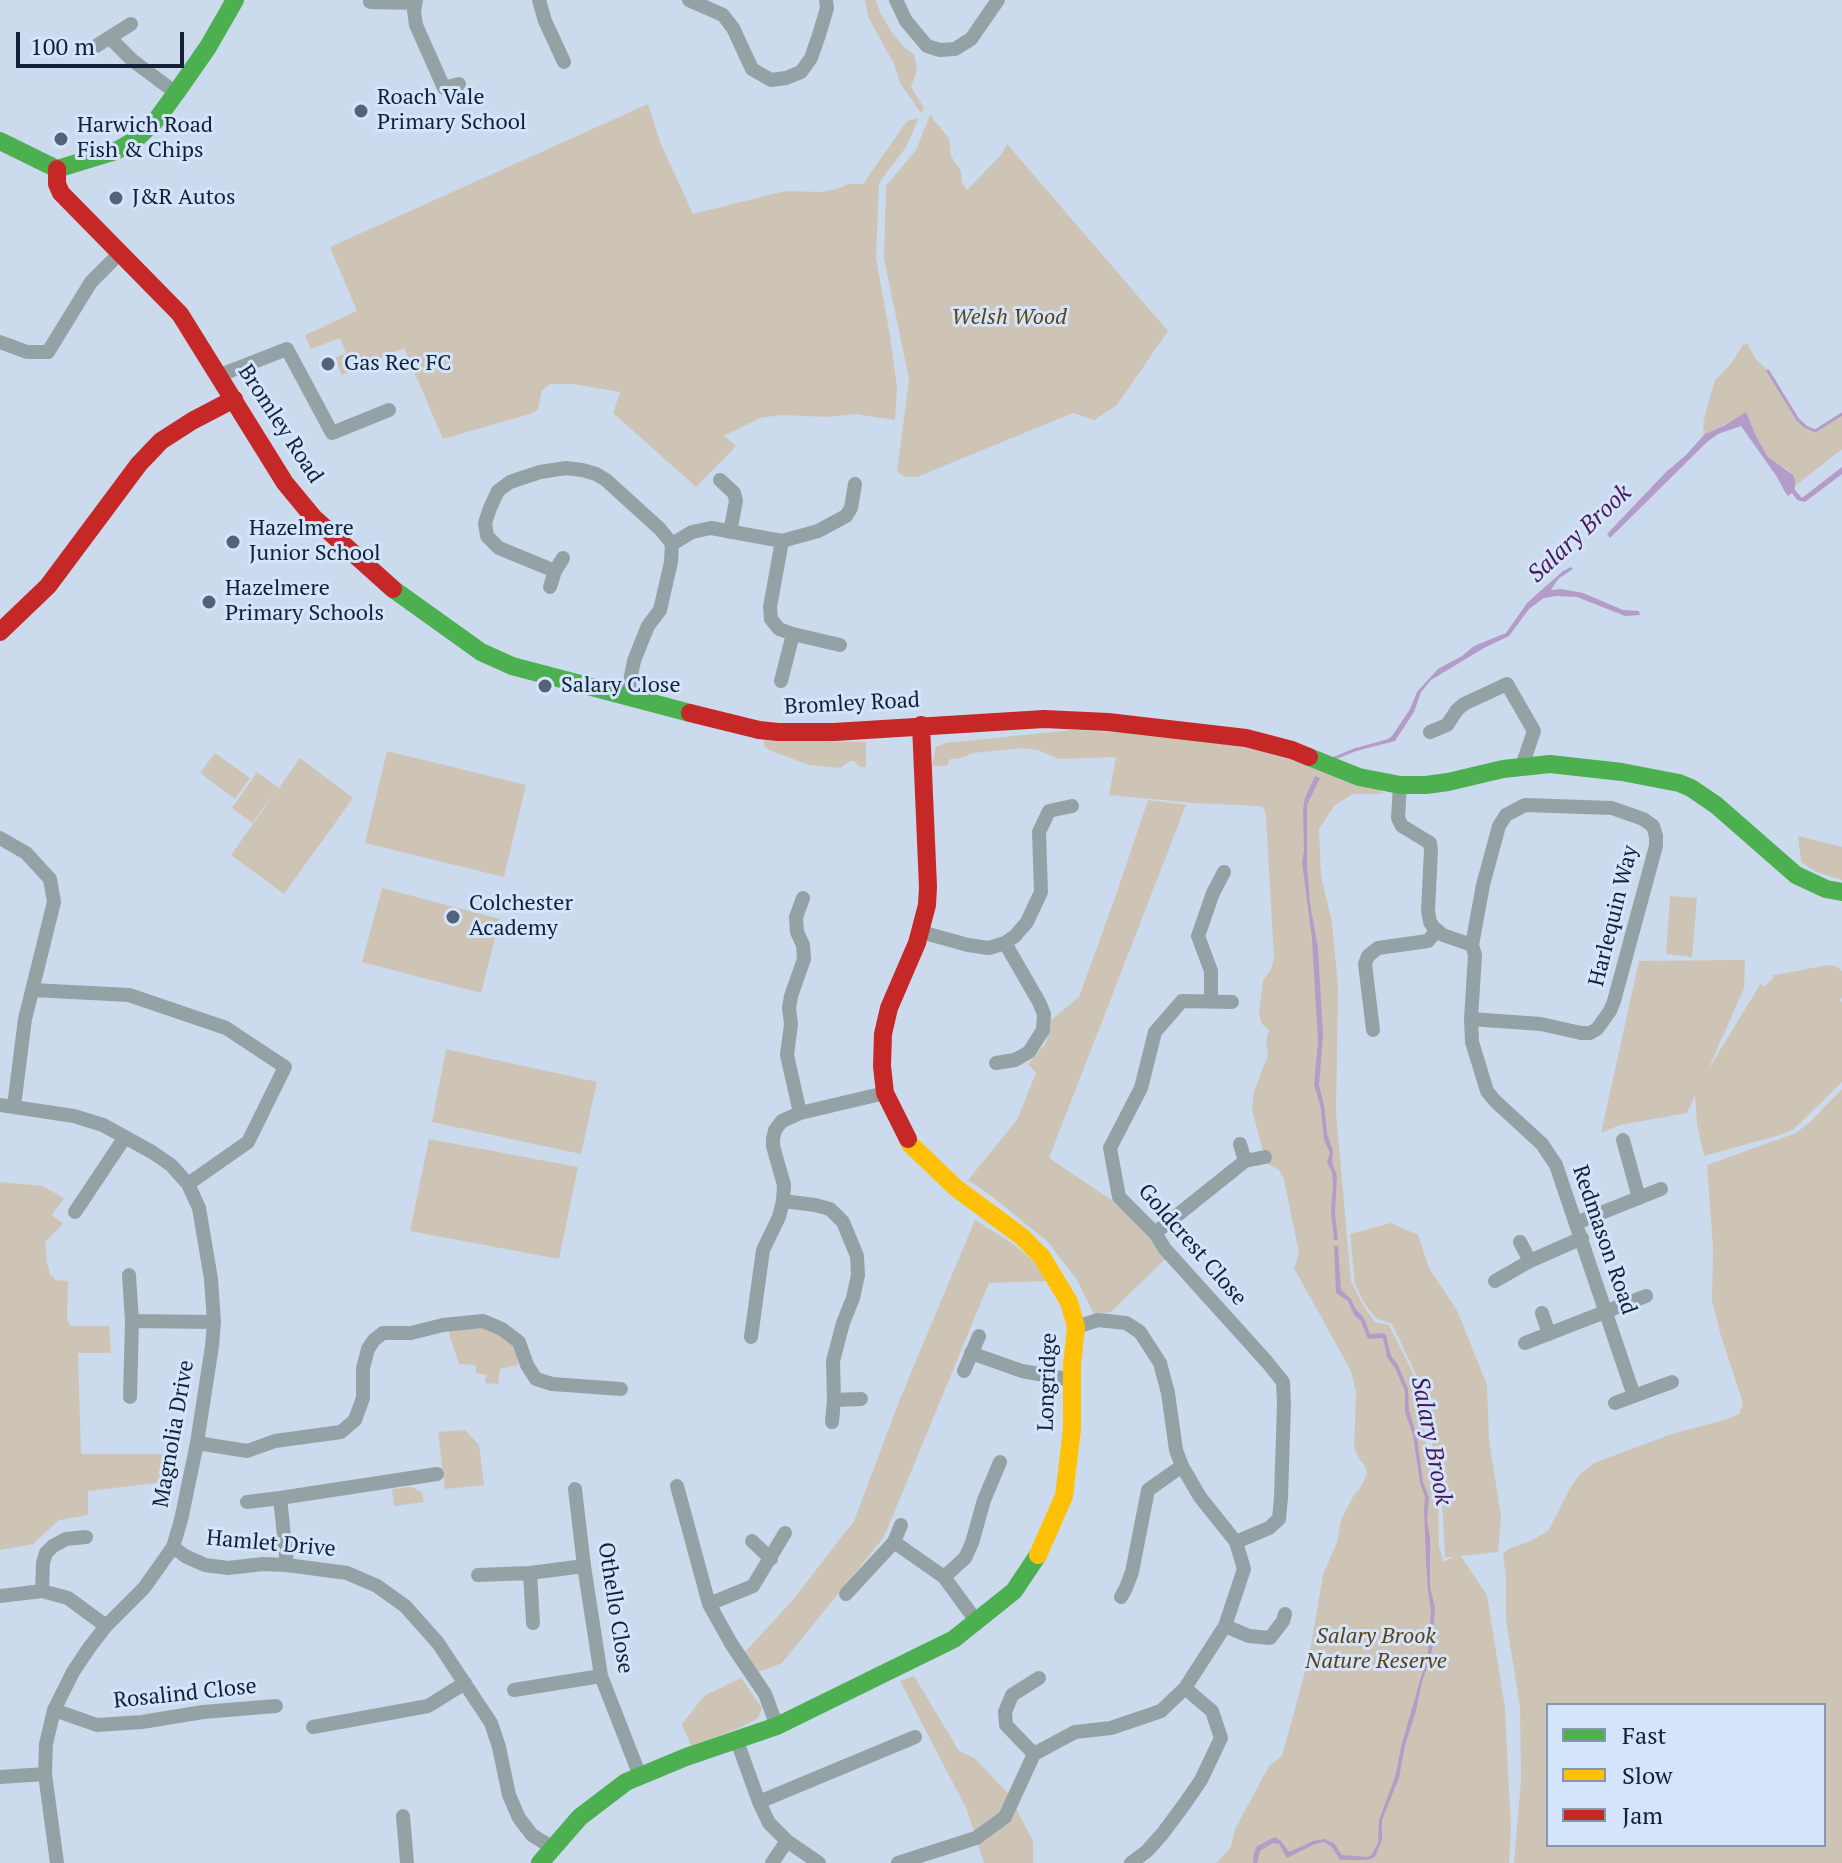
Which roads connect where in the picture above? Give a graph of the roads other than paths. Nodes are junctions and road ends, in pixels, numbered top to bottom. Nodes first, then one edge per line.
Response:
1 (235, 0) edge
2 (539, 0) edge
3 (689, 0) edge
4 (826, 0) edge
5 (896, 0) edge
6 (998, 0) edge
7 (370, 2) dead end
8 (415, 2) edge
9 (131, 24) dead end
10 (564, 62) dead end
11 (451, 90) dead end
12 (176, 93) junction
13 (0, 141) edge
14 (57, 169) junction
15 (120, 253) junction
16 (0, 342) edge
17 (220, 375) junction
18 (234, 399) junction
19 (389, 410) dead end
20 (720, 480) dead end
21 (855, 484) dead end
22 (730, 532) junction
23 (782, 541) junction
24 (672, 544) junction
25 (563, 558) dead end
26 (555, 571) junction
27 (550, 587) dead end
28 (0, 632) edge
29 (793, 634) junction
30 (840, 645) dead end
31 (781, 681) dead end
32 (627, 696) junction
33 (921, 725) junction
34 (1430, 732) dead end
35 (1522, 766) junction
36 (1400, 785) junction
37 (1072, 806) dead end
38 (0, 838) edge
39 (1224, 872) dead end
40 (1842, 892) edge
41 (803, 898) dead end
42 (1437, 930) junction
43 (921, 932) junction
44 (1005, 943) junction
45 (1472, 945) junction
46 (33, 990) junction
47 (1211, 1001) junction
48 (1232, 1002) dead end
49 (1471, 1019) junction
50 (1373, 1030) dead end
51 (996, 1063) dead end
52 (885, 1093) junction
53 (7, 1105) edge
54 (800, 1113) junction
55 (125, 1137) junction
56 (1623, 1140) dead end
57 (1240, 1144) dead end
58 (1265, 1157) dead end
59 (1245, 1161) junction
60 (188, 1184) junction
61 (1661, 1189) dead end
62 (1639, 1198) junction
63 (783, 1201) junction
64 (75, 1212) dead end
65 (1576, 1223) junction
66 (1155, 1233) junction
67 (1582, 1238) junction
68 (1520, 1242) dead end
69 (1530, 1261) junction
70 (129, 1275) dead end
71 (1495, 1281) dead end
72 (1646, 1296) dead end
73 (1606, 1311) junction
74 (1542, 1313) dead end
75 (132, 1321) junction
76 (214, 1322) junction
77 (1076, 1327) junction
78 (1549, 1334) junction
79 (979, 1336) dead end
80 (751, 1337) dead end
81 (1525, 1343) dead end
82 (971, 1353) junction
83 (964, 1371) dead end
84 (1072, 1380) junction
85 (1672, 1382) dead end
86 (621, 1389) dead end
87 (1634, 1396) junction
88 (130, 1397) dead end
89 (861, 1399) dead end
90 (834, 1400) junction
91 (1615, 1403) dead end
92 (832, 1422) dead end
93 (197, 1443) junction
94 (1000, 1462) dead end
95 (1182, 1466) junction
96 (437, 1474) dead end
97 (677, 1486) dead end
98 (575, 1489) dead end
99 (280, 1498) junction
100 (247, 1502) dead end
101 (901, 1525) dead end
102 (785, 1533) dead end
103 (86, 1537) dead end
104 (752, 1541) dead end
105 (894, 1542) junction
106 (1236, 1542) junction
107 (173, 1547) junction
108 (771, 1559) junction
109 (287, 1565) junction
110 (584, 1566) junction
111 (530, 1573) junction
112 (478, 1575) dead end
113 (944, 1577) junction
114 (42, 1591) junction
115 (846, 1594) dead end
116 (0, 1596) edge
117 (1121, 1597) dead end
118 (709, 1604) junction
119 (1285, 1614) dead end
120 (977, 1622) junction
121 (533, 1623) dead end
122 (106, 1626) junction
123 (1225, 1626) junction
124 (601, 1676) junction
125 (1039, 1678) dead end
126 (465, 1683) junction
127 (1185, 1688) junction
128 (514, 1690) dead end
129 (276, 1706) dead end
130 (54, 1710) junction
131 (777, 1726) junction
132 (313, 1727) dead end
133 (915, 1737) dead end
134 (737, 1741) junction
135 (1034, 1754) junction
136 (45, 1774) junction
137 (640, 1776) junction
138 (0, 1777) edge
139 (759, 1802) junction
140 (403, 1816) dead end
141 (787, 1841) junction
142 (553, 1848) junction
143 (57, 1863) edge
144 (407, 1863) edge
145 (540, 1863) edge
146 (772, 1863) edge
147 (819, 1863) edge
148 (898, 1863) edge
149 (1131, 1863) edge

1 - 12 street
2 - 10 street
3 - 4 street
5 - 6 street
7 - 8 street
8 - 11 street
9 - 12 street
12 - 14 street
13 - 14 street
14 - 15 street, Bromley Road
15 - 16 street
15 - 17 street, Bromley Road
17 - 18 street, Bromley Road
17 - 19 street
18 - 28 street
18 - 32 street, Bromley Road
20 - 22 street
21 - 23 street
22 - 23 street
22 - 24 street
23 - 29 street
24 - 26 street
24 - 32 street
25 - 26 street
26 - 27 street
29 - 30 street
29 - 31 street
32 - 33 street, Bromley Road
33 - 36 street, Bromley Road
33 - 43 street, Longridge
34 - 35 street
35 - 36 street, Bromley Road
35 - 40 street, Bromley Road
36 - 42 street
37 - 44 street
38 - 46 street
39 - 47 street
41 - 54 street
42 - 45 street
42 - 50 street
43 - 44 street
43 - 52 street, Longridge
44 - 51 street
45 - 49 street, Redmason Road
45 - 49 street, Harlequin Way
46 - 53 street
46 - 60 street
47 - 48 street, Goldcrest Close
47 - 66 street, Goldcrest Close
49 - 65 street, Redmason Road
52 - 54 street
52 - 77 street, Longridge
53 - 55 street, Magnolia Drive
54 - 63 street
55 - 60 street, Magnolia Drive
55 - 64 street
56 - 62 street
57 - 59 street
58 - 59 street
59 - 66 street
60 - 76 street, Magnolia Drive
61 - 62 street
62 - 65 street
63 - 80 street
63 - 90 street
65 - 67 street, Redmason Road
66 - 106 street, Goldcrest Close
67 - 69 street
67 - 73 street, Redmason Road
68 - 69 street
69 - 71 street
70 - 75 street
72 - 73 street
73 - 78 street
73 - 87 street, Redmason Road
74 - 78 street
75 - 76 street
75 - 88 street
76 - 93 street, Magnolia Drive
77 - 84 street, Longridge
77 - 95 street
78 - 81 street
79 - 82 street
82 - 83 street
82 - 84 street
84 - 120 street, Longridge
85 - 87 street
86 - 93 street
87 - 91 street
89 - 90 street
90 - 92 street
93 - 107 street, Magnolia Drive
94 - 113 street
95 - 106 street
95 - 117 street
96 - 99 street
97 - 118 street
98 - 110 street, Othello Close
99 - 100 street
99 - 109 street
101 - 105 street
102 - 108 street
103 - 114 street
104 - 108 street
105 - 113 street
105 - 115 street
106 - 123 street
107 - 109 street, Hamlet Drive
107 - 122 street, Magnolia Drive
108 - 118 street
109 - 126 street, Hamlet Drive
110 - 111 street
110 - 124 street, Othello Close
111 - 112 street
111 - 121 street
113 - 120 street
114 - 116 street
114 - 122 street
118 - 131 street
119 - 123 street
120 - 131 street, Longridge
122 - 130 street, Magnolia Drive
123 - 127 street
124 - 128 street
124 - 137 street, Othello Close
125 - 135 street
126 - 132 street
126 - 142 street, Hamlet Drive
127 - 135 street
127 - 149 street
129 - 130 street, Rosalind Close
130 - 136 street, Magnolia Drive
131 - 134 street, Longridge
133 - 139 street
134 - 137 street, Longridge
134 - 139 street
135 - 148 street
136 - 138 street
136 - 143 street, Magnolia Drive
137 - 142 street, Longridge
139 - 141 street
140 - 144 street
141 - 146 street
141 - 147 street
142 - 145 street, Longridge

